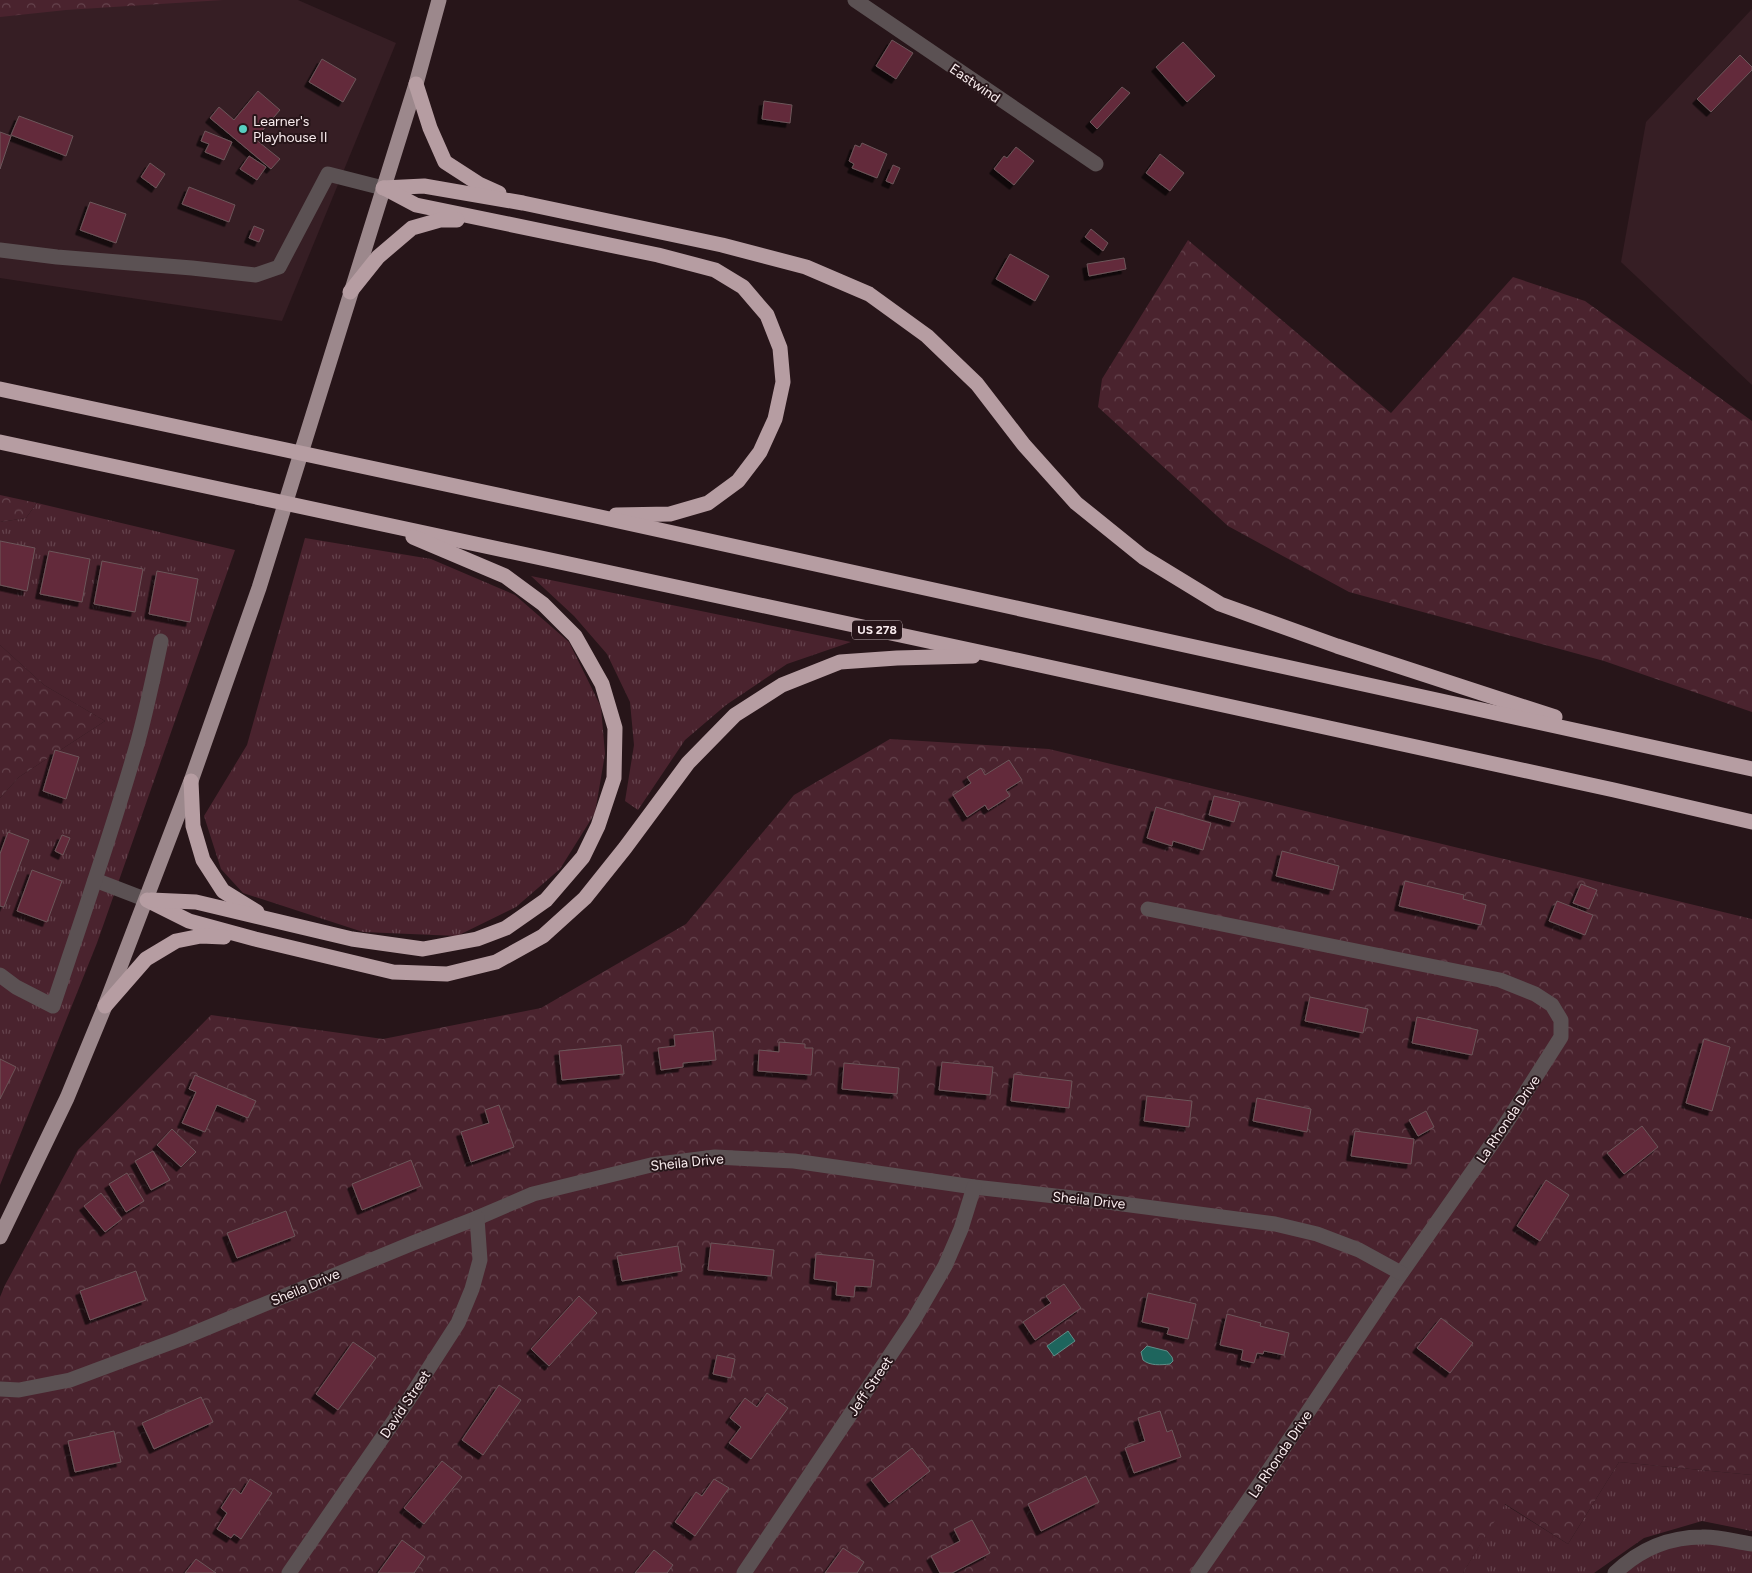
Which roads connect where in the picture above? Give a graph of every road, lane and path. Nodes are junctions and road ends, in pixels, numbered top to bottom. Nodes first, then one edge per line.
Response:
1 (440, 0) edge
2 (855, 0) edge
3 (416, 84) junction
4 (1096, 164) dead end
5 (383, 188) junction
6 (524, 203) junction
7 (485, 219) junction
8 (0, 250) edge
9 (350, 292) junction
10 (0, 389) edge
11 (0, 442) edge
12 (591, 516) junction
13 (380, 523) junction
14 (161, 640) dead end
15 (998, 656) junction
16 (1637, 744) junction
17 (1752, 769) edge
18 (191, 780) junction
19 (1752, 822) edge
20 (95, 880) junction
21 (147, 900) junction
22 (1148, 909) dead end
23 (267, 919) junction
24 (255, 940) junction
25 (0, 975) edge
26 (105, 1006) junction
27 (974, 1187) junction
28 (477, 1218) junction
29 (0, 1236) edge
30 (1401, 1273) junction
31 (0, 1389) edge
32 (1752, 1544) edge
33 (290, 1573) edge
34 (744, 1573) edge
35 (1198, 1573) edge
36 (1615, 1573) edge

1 - 3 main road
2 - 4 street, Eastwind
3 - 5 main road
3 - 6 highway
5 - 6 highway
5 - 7 highway
5 - 8 street
5 - 9 main road
6 - 16 highway
7 - 9 highway
7 - 12 highway
9 - 18 main road
10 - 12 highway
11 - 13 highway, US 278
12 - 16 highway
13 - 15 highway, US 278
13 - 23 highway
14 - 20 street
15 - 19 highway, US 278
15 - 24 highway
16 - 17 highway
18 - 21 main road
18 - 23 highway
20 - 21 street
20 - 25 street
21 - 23 highway
21 - 24 highway
21 - 26 main road
22 - 30 street, La Rhonda Drive
24 - 26 highway
26 - 29 main road
27 - 28 street, Sheila Drive
27 - 30 street, Sheila Drive
27 - 34 street, Jeff Street
28 - 31 street, Sheila Drive
28 - 33 street, David Street
30 - 35 street, La Rhonda Drive
32 - 36 street

